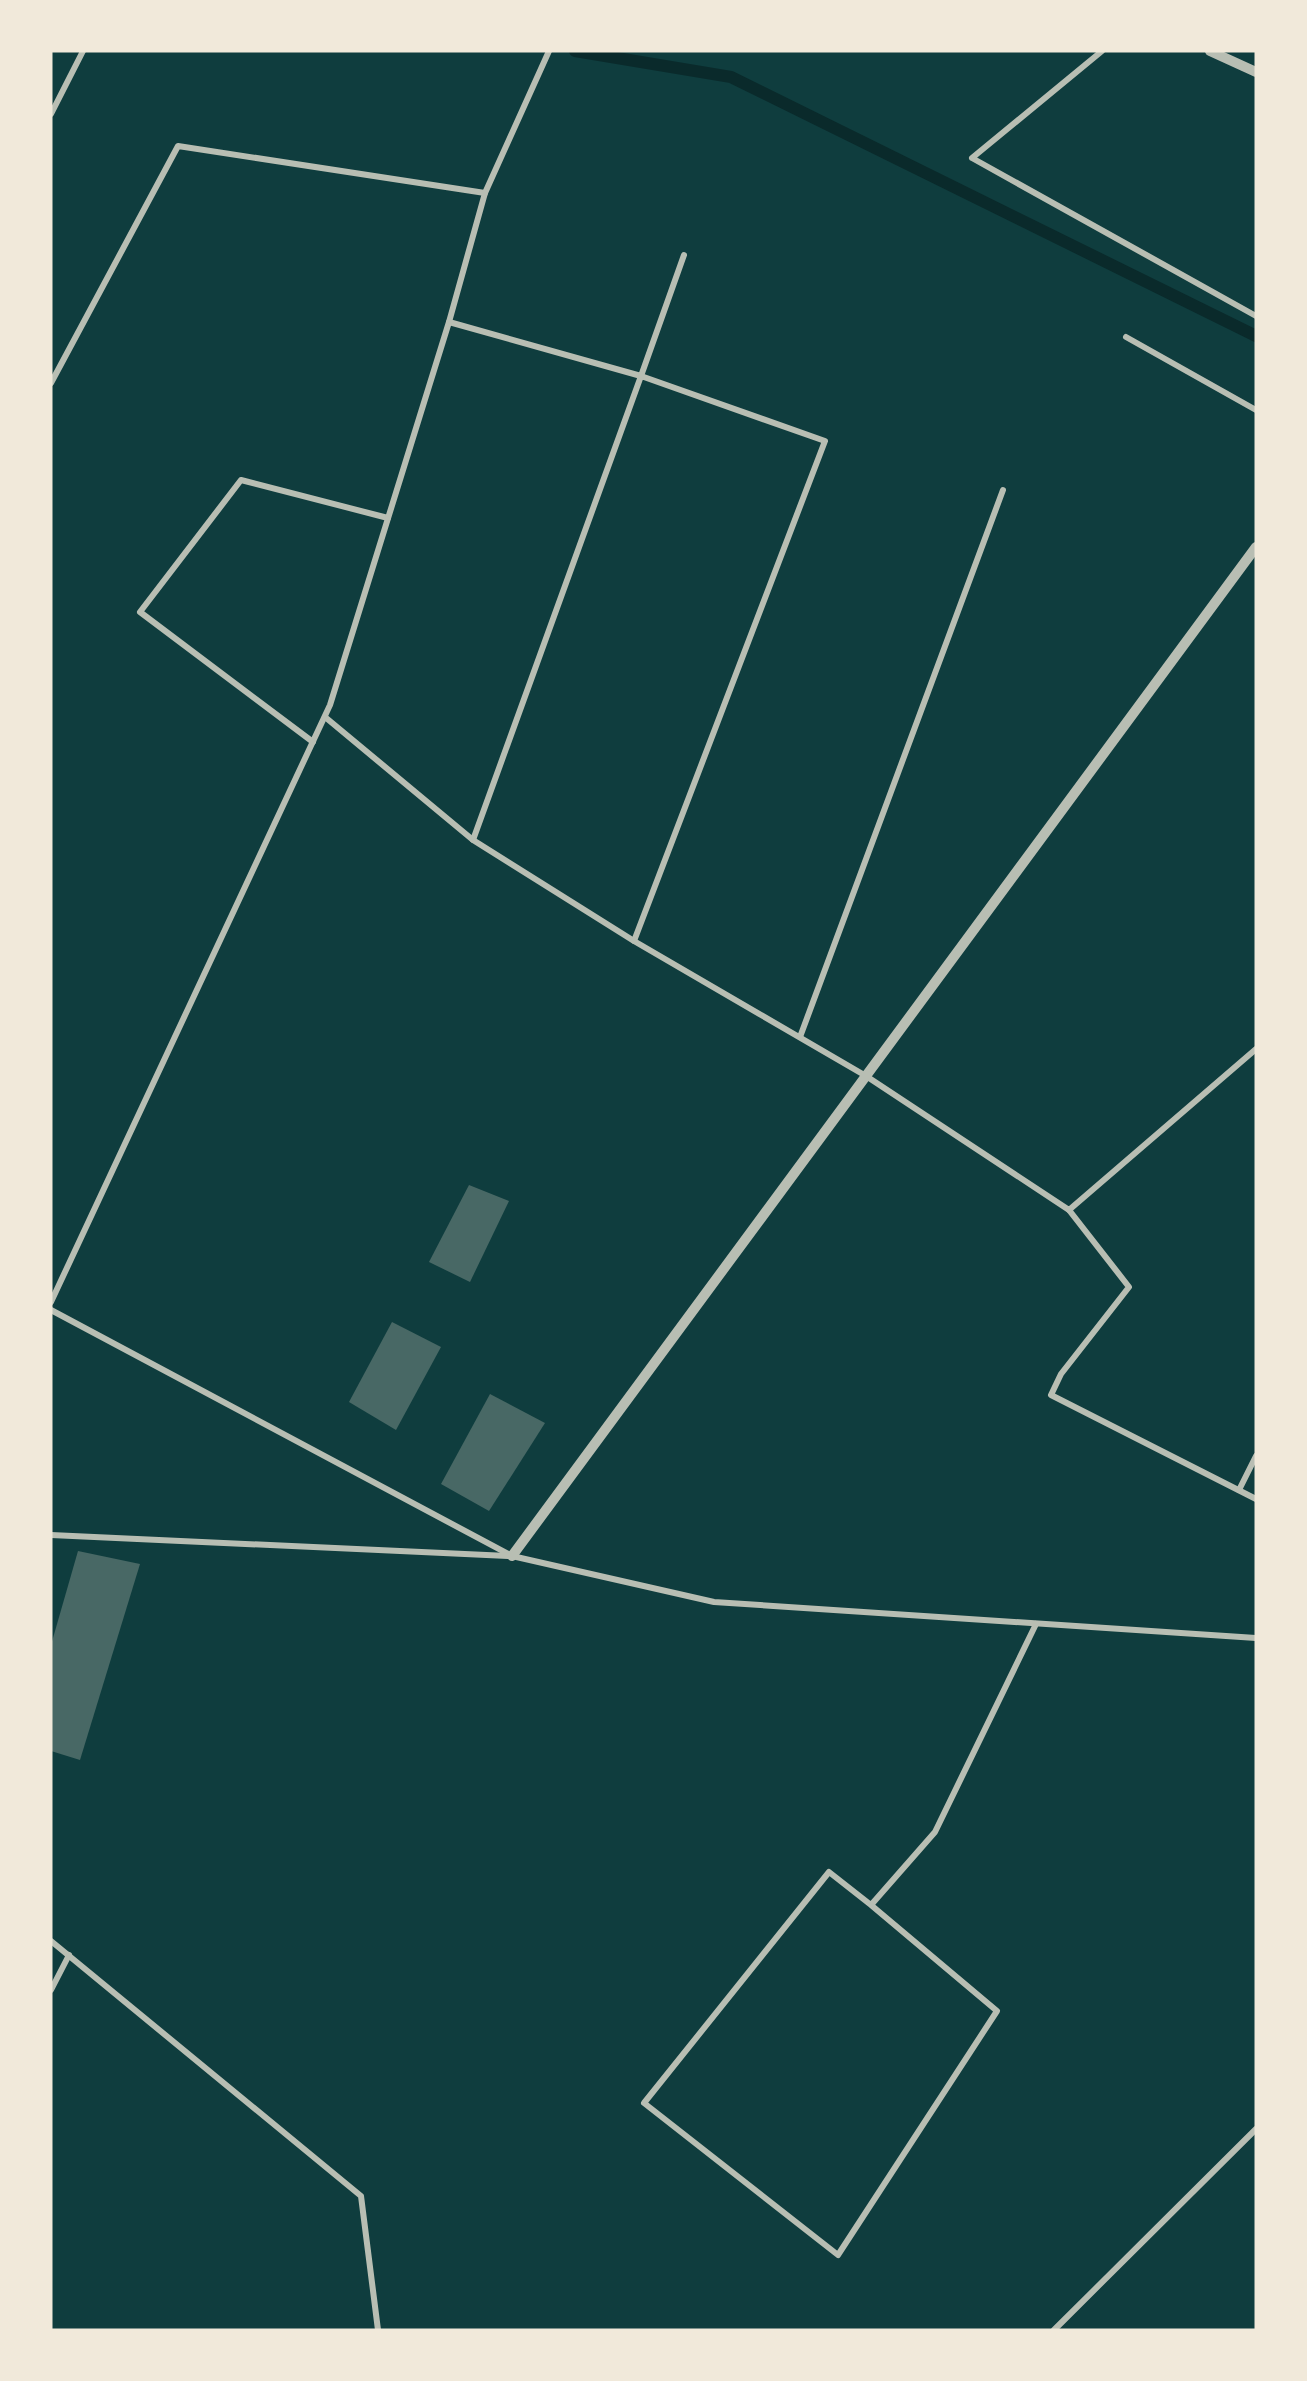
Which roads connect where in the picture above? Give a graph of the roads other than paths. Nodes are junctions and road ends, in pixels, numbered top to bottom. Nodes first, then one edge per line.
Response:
1 (83, 51) edge
2 (549, 51) edge
3 (1102, 51) edge
4 (1210, 51) edge
5 (1256, 72) edge
6 (51, 114) edge
7 (485, 193) junction
8 (684, 255) dead end
9 (1256, 316) edge
10 (449, 322) junction
11 (1126, 337) dead end
12 (641, 376) junction
13 (51, 383) edge
14 (1256, 410) edge
15 (1002, 490) dead end
16 (388, 518) junction
17 (1256, 547) edge
18 (325, 717) junction
19 (313, 742) junction
20 (473, 840) junction
21 (634, 941) junction
22 (800, 1037) junction
23 (1256, 1049) edge
24 (866, 1076) junction
25 (1068, 1210) junction
26 (51, 1302) edge
27 (51, 1310) edge
28 (1256, 1456) edge
29 (1239, 1490) junction
30 (1256, 1499) edge
31 (51, 1535) edge
32 (512, 1556) junction
33 (1036, 1624) junction
34 (1256, 1638) edge
35 (871, 1905) junction
36 (51, 1941) edge
37 (69, 1955) junction
38 (51, 1990) edge
39 (1256, 2129) edge
40 (378, 2330) edge
41 (1054, 2330) edge

1 - 6 street
2 - 7 street
3 - 9 street
4 - 5 street
7 - 10 street
7 - 13 street
8 - 12 street
10 - 12 street
10 - 16 street
11 - 14 street
12 - 20 street
12 - 21 street
15 - 22 street
16 - 18 street
16 - 19 street
17 - 24 street
18 - 19 street
18 - 20 street
19 - 26 street
20 - 21 street
21 - 22 street
22 - 24 street
23 - 25 street
24 - 25 street
24 - 32 street
25 - 29 street
27 - 32 street
28 - 29 street
29 - 30 street
31 - 32 street
32 - 33 street
33 - 34 street
33 - 35 street
35 - 35 street
36 - 37 street
37 - 38 street
37 - 40 street
39 - 41 street

